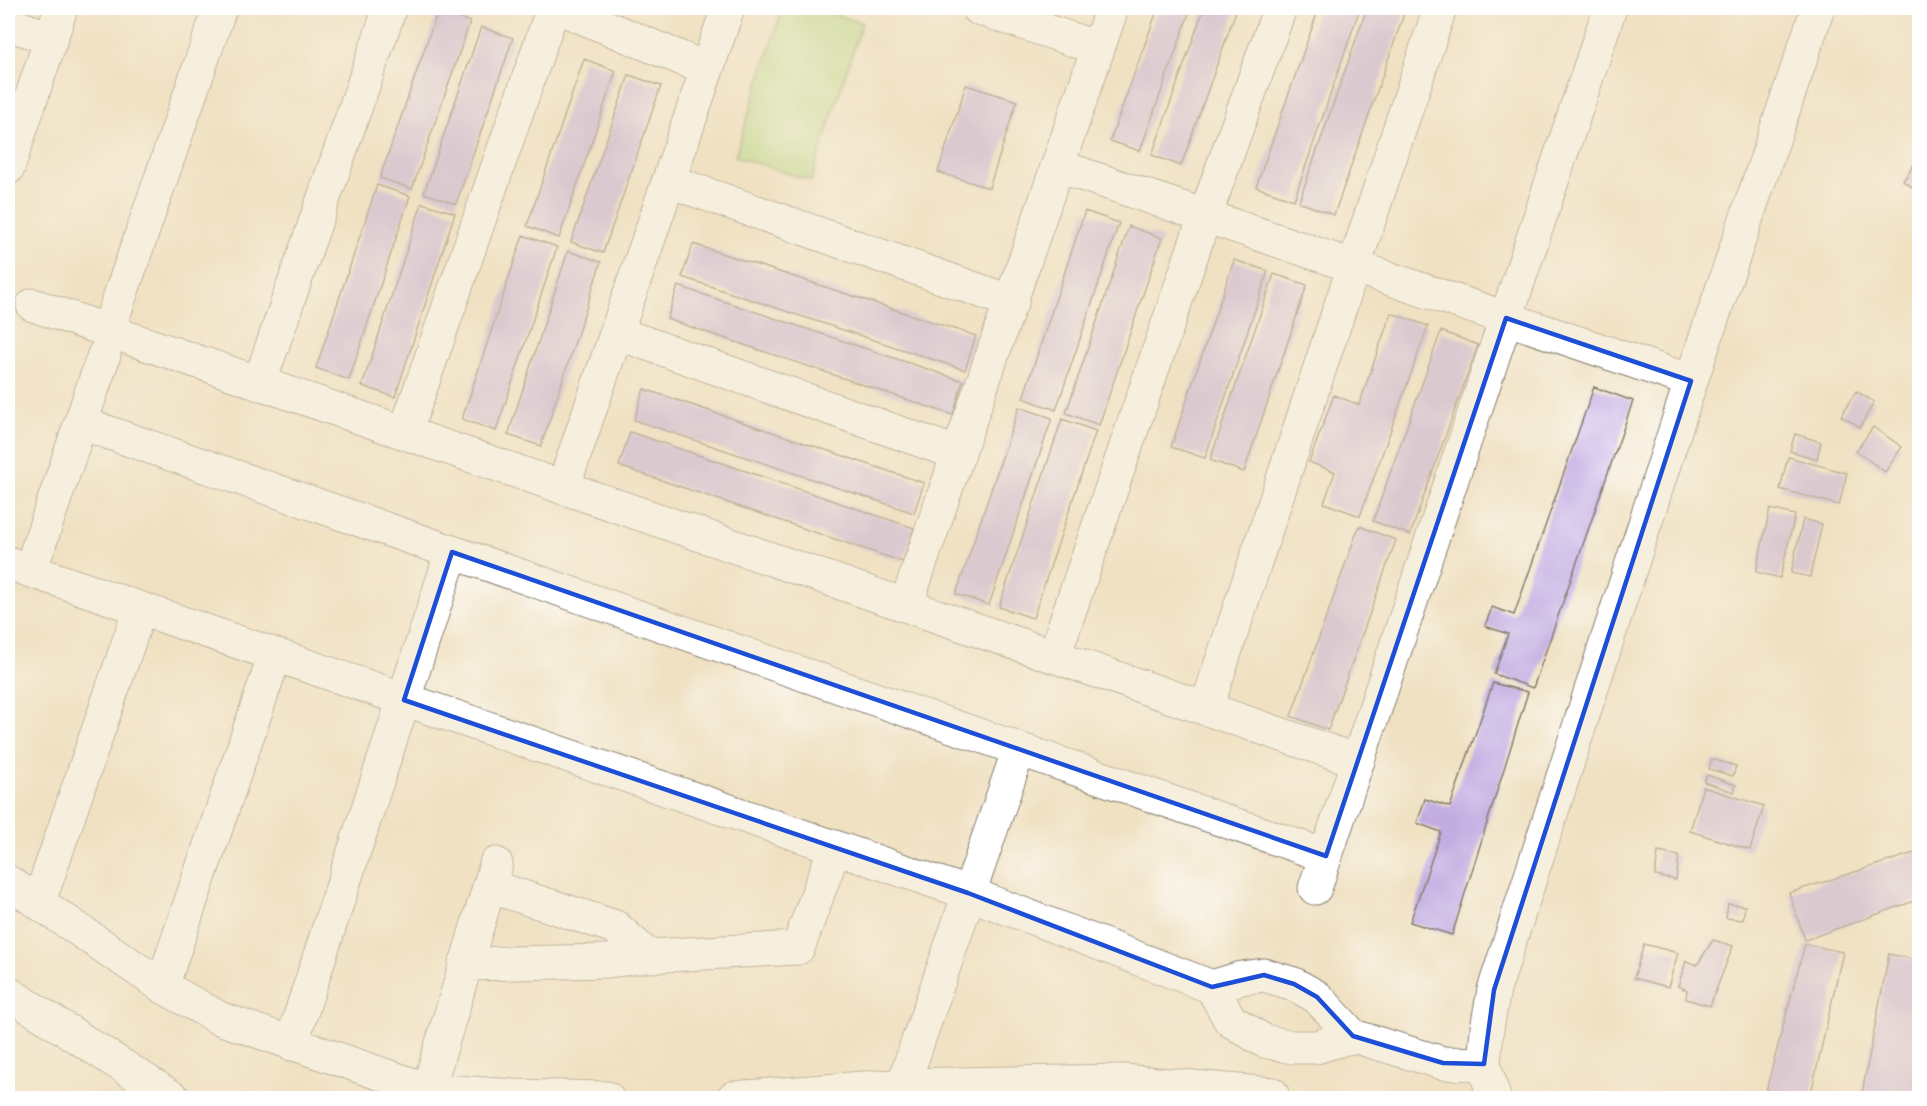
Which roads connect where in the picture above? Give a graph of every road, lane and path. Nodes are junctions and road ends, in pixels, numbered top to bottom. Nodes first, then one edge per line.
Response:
1 (62, 8) edge
2 (220, 8) edge
3 (390, 8) edge
4 (553, 8) edge
5 (560, 8) edge
6 (728, 8) edge
7 (978, 8) edge
8 (1112, 8) edge
9 (1280, 8) edge
10 (1440, 8) edge
11 (1610, 8) edge
12 (1818, 8) edge
13 (8, 24) edge
14 (51, 38) junction
15 (1098, 48) junction
16 (707, 69) junction
17 (1058, 166) junction
18 (8, 168) edge
19 (669, 181) junction
20 (1205, 216) junction
21 (1353, 266) junction
22 (1012, 302) junction
23 (33, 305) dead end
24 (1506, 318) junction
25 (616, 333) junction
26 (106, 343) junction
27 (1691, 381) junction
28 (259, 384) junction
29 (81, 423) junction
30 (405, 433) junction
31 (959, 454) junction
32 (563, 488) junction
33 (452, 552) junction
34 (15, 571) edge
35 (906, 605) junction
36 (140, 609) junction
37 (275, 655) junction
38 (1054, 656) junction
39 (404, 700) junction
40 (1206, 709) junction
41 (1019, 749) junction
42 (1358, 761) junction
43 (836, 847) junction
44 (1326, 856) junction
45 (8, 882) edge
46 (1315, 888) dead end
47 (968, 893) junction
48 (39, 902) junction
49 (648, 956) junction
50 (465, 964) junction
51 (162, 986) junction
52 (1212, 987) junction
53 (8, 993) edge
54 (1353, 1036) junction
55 (291, 1044) junction
56 (1484, 1064) junction
57 (903, 1085) junction
58 (428, 1090) junction
59 (1272, 1094) dead end
60 (173, 1098) edge
61 (606, 1098) edge
62 (733, 1098) edge
63 (1494, 1098) edge

1 - 14 street
2 - 26 street
3 - 28 street
4 - 30 street
5 - 16 street
6 - 16 street
7 - 15 street
8 - 15 street
9 - 20 street
10 - 21 street
11 - 24 street
12 - 27 street
13 - 14 street
14 - 18 street
15 - 17 street
16 - 19 street
17 - 20 street
17 - 22 street
19 - 22 street
19 - 25 street
20 - 21 street
20 - 38 street
21 - 24 street
21 - 40 street
22 - 31 street
23 - 26 street
24 - 27 street
24 - 42 street
25 - 31 street
25 - 32 street
26 - 28 street
26 - 29 street
27 - 56 street
28 - 30 street
29 - 33 street
29 - 34 street
30 - 32 street
31 - 35 street
32 - 35 street
33 - 39 street
33 - 41 street
34 - 36 street
35 - 38 street
36 - 37 street
36 - 48 street
37 - 39 street
37 - 51 street
38 - 40 street
39 - 43 street
39 - 55 street
40 - 42 street
41 - 44 street
41 - 47 street
42 - 44 street
43 - 47 street
43 - 49 street
44 - 46 street
45 - 48 street
47 - 52 street
47 - 57 street
48 - 51 street
49 - 50 street
49 - 50 street
50 - 58 street
51 - 55 street
52 - 54 street
52 - 54 street
53 - 60 street
54 - 56 street
55 - 58 street
56 - 63 street
57 - 59 street
57 - 62 street
58 - 61 street

